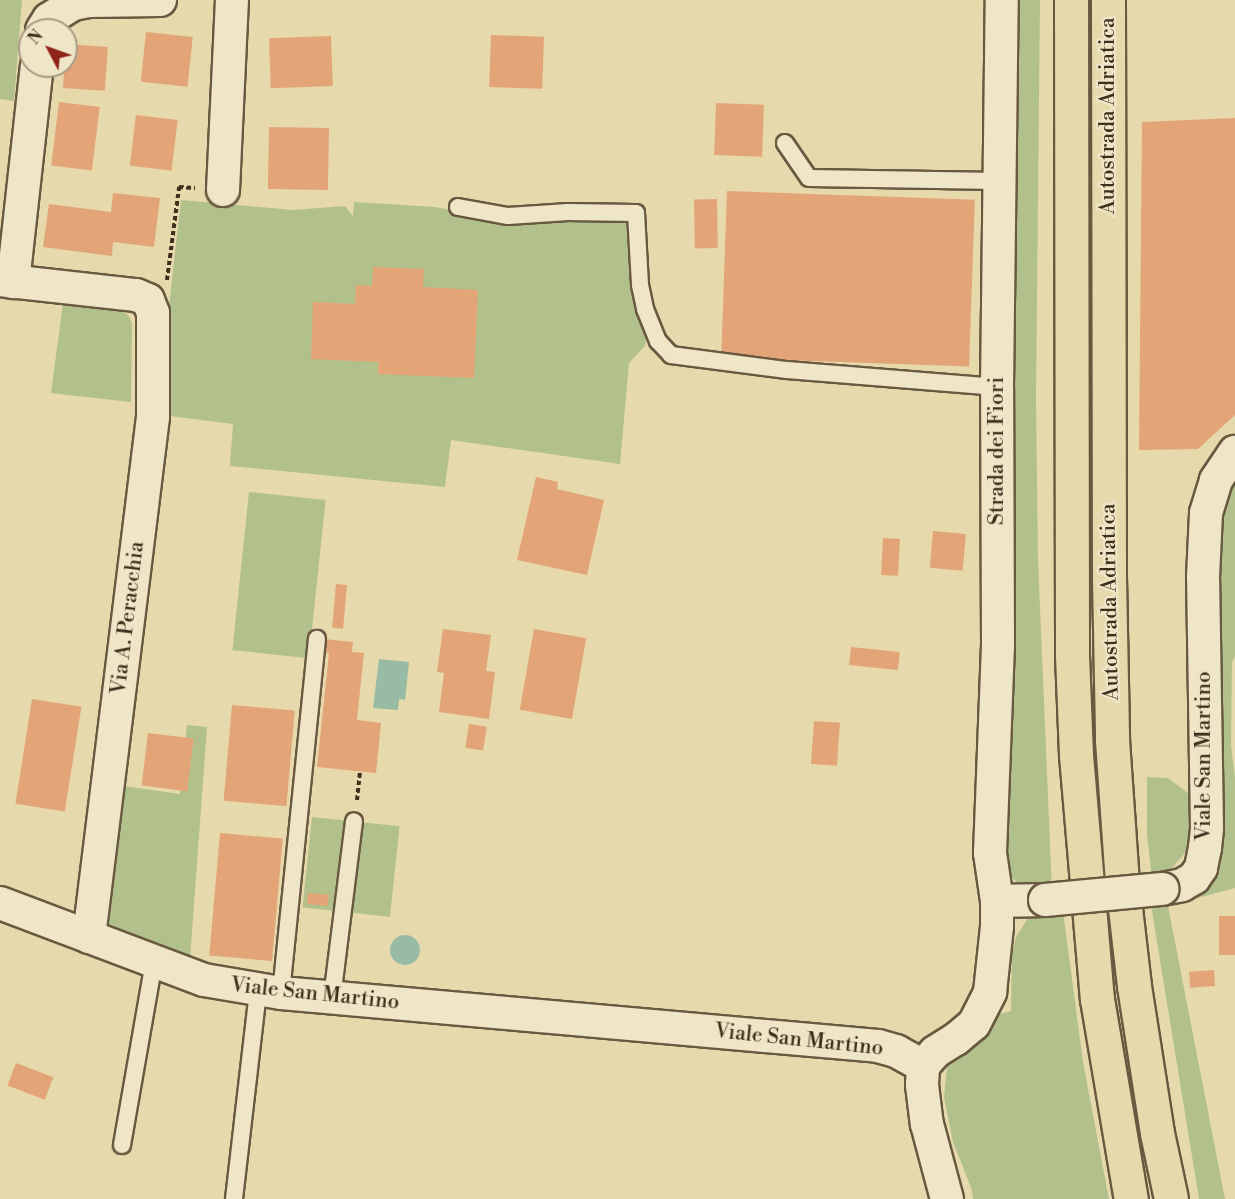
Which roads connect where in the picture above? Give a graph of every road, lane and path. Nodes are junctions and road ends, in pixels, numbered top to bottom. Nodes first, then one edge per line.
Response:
1 (160, 0) edge
2 (232, 0) edge
3 (1002, 0) edge
4 (1071, 0) edge
5 (1108, 0) edge
6 (51, 18) edge
7 (35, 78) edge
8 (785, 143) dead end
9 (999, 182) junction
10 (223, 190) joint
11 (458, 207) dead end
12 (7, 281) edge
13 (148, 300) junction
14 (997, 387) junction
15 (1235, 452) edge
16 (317, 639) dead end
17 (360, 771) dead end
18 (354, 821) joint
19 (997, 901) junction
20 (0, 903) edge
21 (89, 937) junction
22 (154, 962) junction
23 (269, 991) junction
24 (332, 998) junction
25 (923, 1066) junction
26 (122, 1145) dead end
27 (234, 1199) edge
28 (947, 1199) edge
29 (1131, 1199) edge
30 (1171, 1199) edge

1 - 6 street
2 - 10 street
3 - 9 street, Strada dei Fiori
4 - 29 highway, Autostrada Adriatica
5 - 30 highway, Autostrada Adriatica
7 - 12 street
8 - 9 lane
9 - 14 street, Strada dei Fiori
10 - 13 path
11 - 14 lane
12 - 13 street
13 - 21 street, Via A. Peracchia
14 - 19 street, Strada dei Fiori
15 - 19 street, Viale San Martino, bridge
16 - 23 lane
17 - 18 path
18 - 24 lane
19 - 25 street
20 - 21 street, Viale San Martino
21 - 22 street, Viale San Martino
22 - 23 street, Viale San Martino
22 - 26 lane
23 - 24 street, Viale San Martino
23 - 27 lane
24 - 25 street, Viale San Martino
25 - 28 street

